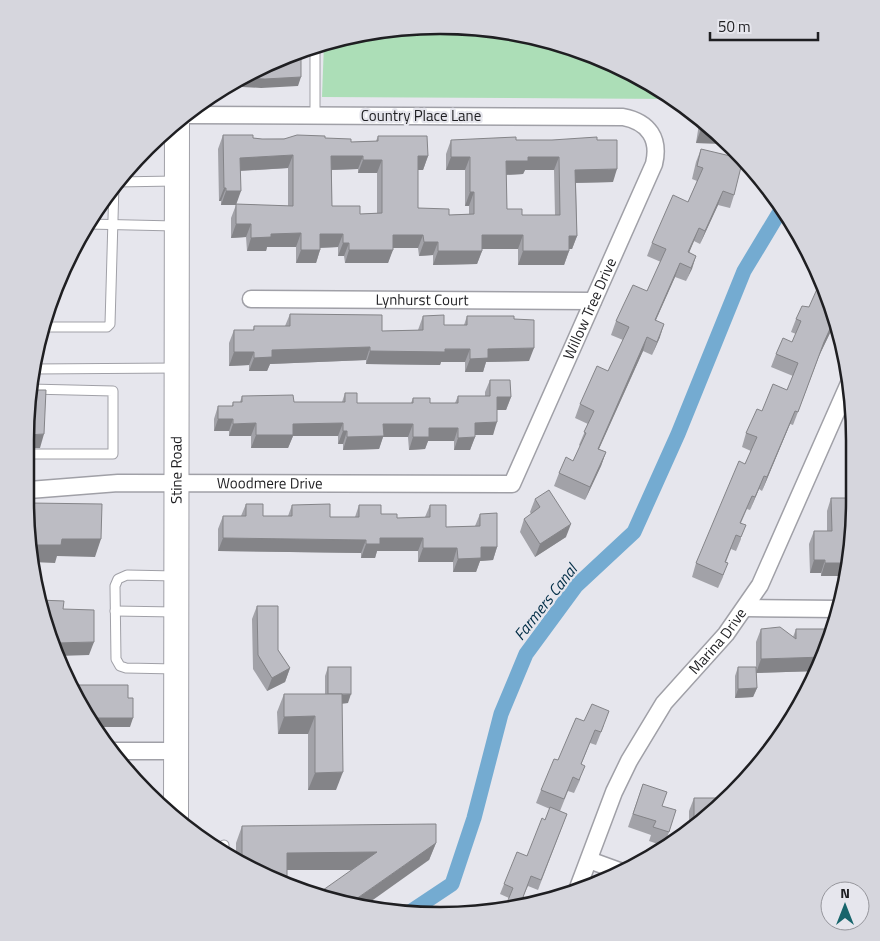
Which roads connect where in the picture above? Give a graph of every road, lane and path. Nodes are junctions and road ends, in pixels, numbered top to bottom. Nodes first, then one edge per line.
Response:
1 (315, 53) edge
2 (197, 115) edge
3 (315, 115) junction
4 (177, 131) edge
5 (651, 132) joint
6 (177, 181) junction
7 (126, 183) edge
8 (114, 198) edge
9 (96, 224) edge
10 (112, 224) junction
11 (177, 226) junction
12 (252, 299) dead end
13 (593, 301) junction
14 (50, 327) edge
15 (41, 368) edge
16 (177, 368) junction
17 (37, 389) edge
18 (845, 408) edge
19 (34, 454) edge
20 (177, 482) junction
21 (512, 484) joint
22 (34, 490) edge
23 (177, 576) junction
24 (746, 608) junction
25 (831, 609) edge
26 (115, 611) junction
27 (177, 612) junction
28 (177, 669) junction
29 (120, 751) edge
30 (177, 751) junction
31 (176, 809) edge
32 (589, 860) junction
33 (612, 868) edge
34 (580, 882) edge

1 - 3 lane
2 - 3 street, Country Place Lane
3 - 5 street, Country Place Lane
4 - 6 main road, Stine Road
5 - 13 street, Willow Tree Drive
6 - 7 lane
6 - 11 main road, Stine Road
8 - 10 lane
9 - 10 lane
10 - 11 lane
10 - 14 lane
11 - 16 main road, Stine Road
12 - 13 street, Lynhurst Court
13 - 21 street, Willow Tree Drive
15 - 16 lane
16 - 20 main road, Stine Road
17 - 19 lane
18 - 24 street, Marina Drive
20 - 21 street, Woodmere Drive
20 - 22 street, Woodmere Drive
20 - 23 main road, Stine Road
23 - 26 lane
23 - 27 main road, Stine Road
24 - 25 street
24 - 32 street, Marina Drive
26 - 27 lane
26 - 28 lane
27 - 28 main road, Stine Road
28 - 30 main road, Stine Road
29 - 30 street
30 - 31 main road, Stine Road
32 - 33 street
32 - 34 street, Marina Drive

